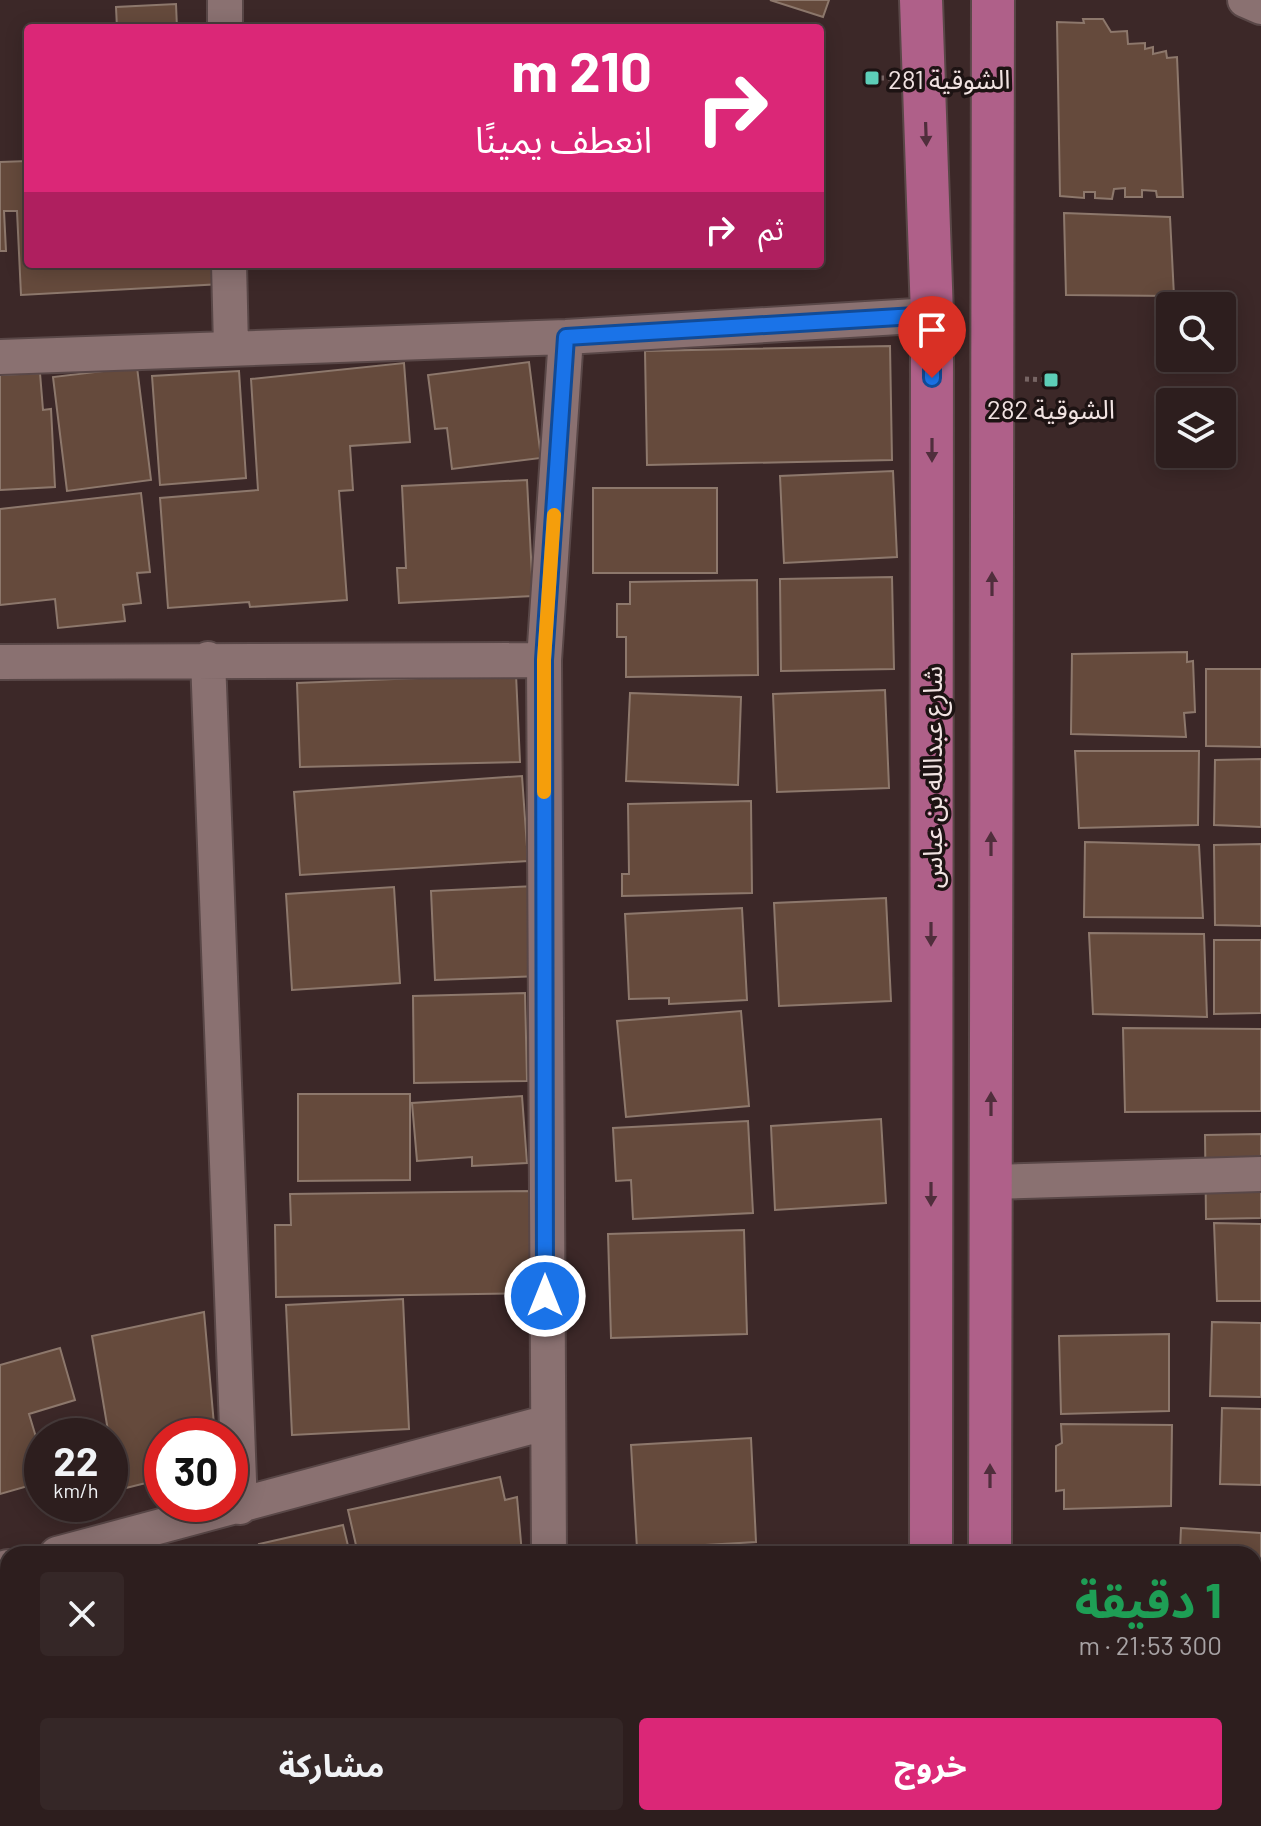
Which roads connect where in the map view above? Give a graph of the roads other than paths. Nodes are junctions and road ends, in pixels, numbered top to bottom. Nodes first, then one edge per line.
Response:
1 (225, 0) edge
2 (921, 0) edge
3 (993, 0) edge
4 (1245, 0) edge
5 (1261, 7) edge
6 (225, 24) edge
7 (229, 268) edge
8 (932, 315) junction
9 (566, 337) junction
10 (231, 347) junction
11 (0, 357) edge
12 (208, 659) junction
13 (544, 660) junction
14 (0, 662) edge
15 (1261, 1174) edge
16 (991, 1182) junction
17 (237, 1418) edge
18 (545, 1423) junction
19 (248, 1505) edge
20 (182, 1522) edge
21 (88, 1546) edge
22 (549, 1546) edge
23 (931, 1546) edge
24 (990, 1546) edge

1 - 6 street
2 -> 8 main road, شارع عبدالله بن عباس
16 -> 3 main road
4 - 5 street
7 - 10 street
8 - 9 street
8 -> 23 main road, شارع عبدالله بن عباس
9 - 10 street
9 - 13 street
10 - 11 street
12 - 13 street
12 - 14 street
12 - 17 street
13 - 18 street
15 - 16 street
24 -> 16 main road
18 - 19 street
18 - 22 street
20 - 21 street

